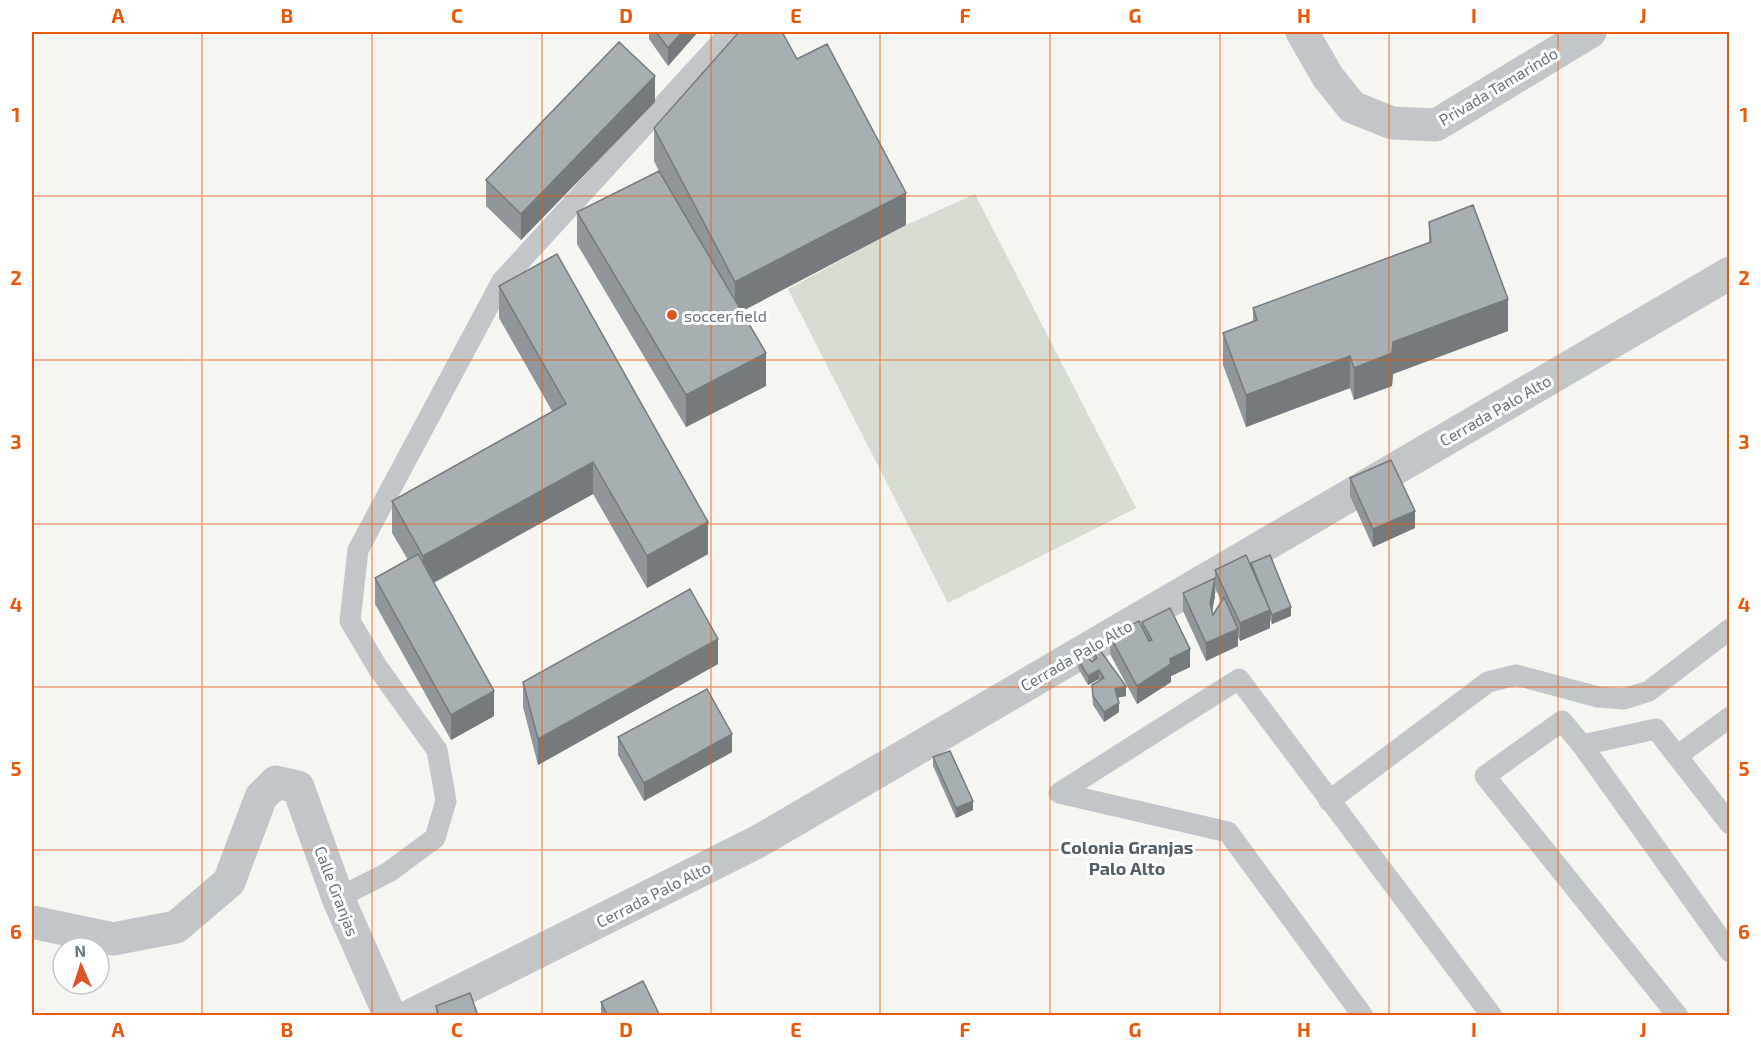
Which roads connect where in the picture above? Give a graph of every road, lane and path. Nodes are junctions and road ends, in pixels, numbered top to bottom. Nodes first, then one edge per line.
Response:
1 (730, 32) edge
2 (1302, 32) edge
3 (1590, 32) edge
4 (1730, 273) edge
5 (1730, 629) edge
6 (1730, 717) edge
7 (1582, 745) junction
8 (1677, 756) junction
9 (1329, 801) junction
10 (1730, 824) edge
11 (338, 898) junction
12 (32, 922) edge
13 (1730, 952) edge
14 (390, 1016) edge
15 (410, 1016) edge
16 (1363, 1016) edge
17 (1492, 1016) edge
18 (1678, 1016) edge

1 - 11 lane
2 - 3 street, Privada Tamarindo
4 - 15 street, Cerrada Palo Alto
5 - 9 lane
6 - 8 lane
7 - 8 lane
7 - 13 lane
7 - 18 lane
8 - 10 lane
9 - 16 lane
9 - 17 lane
11 - 12 street, Calle Granjas
11 - 14 street, Calle Granjas

